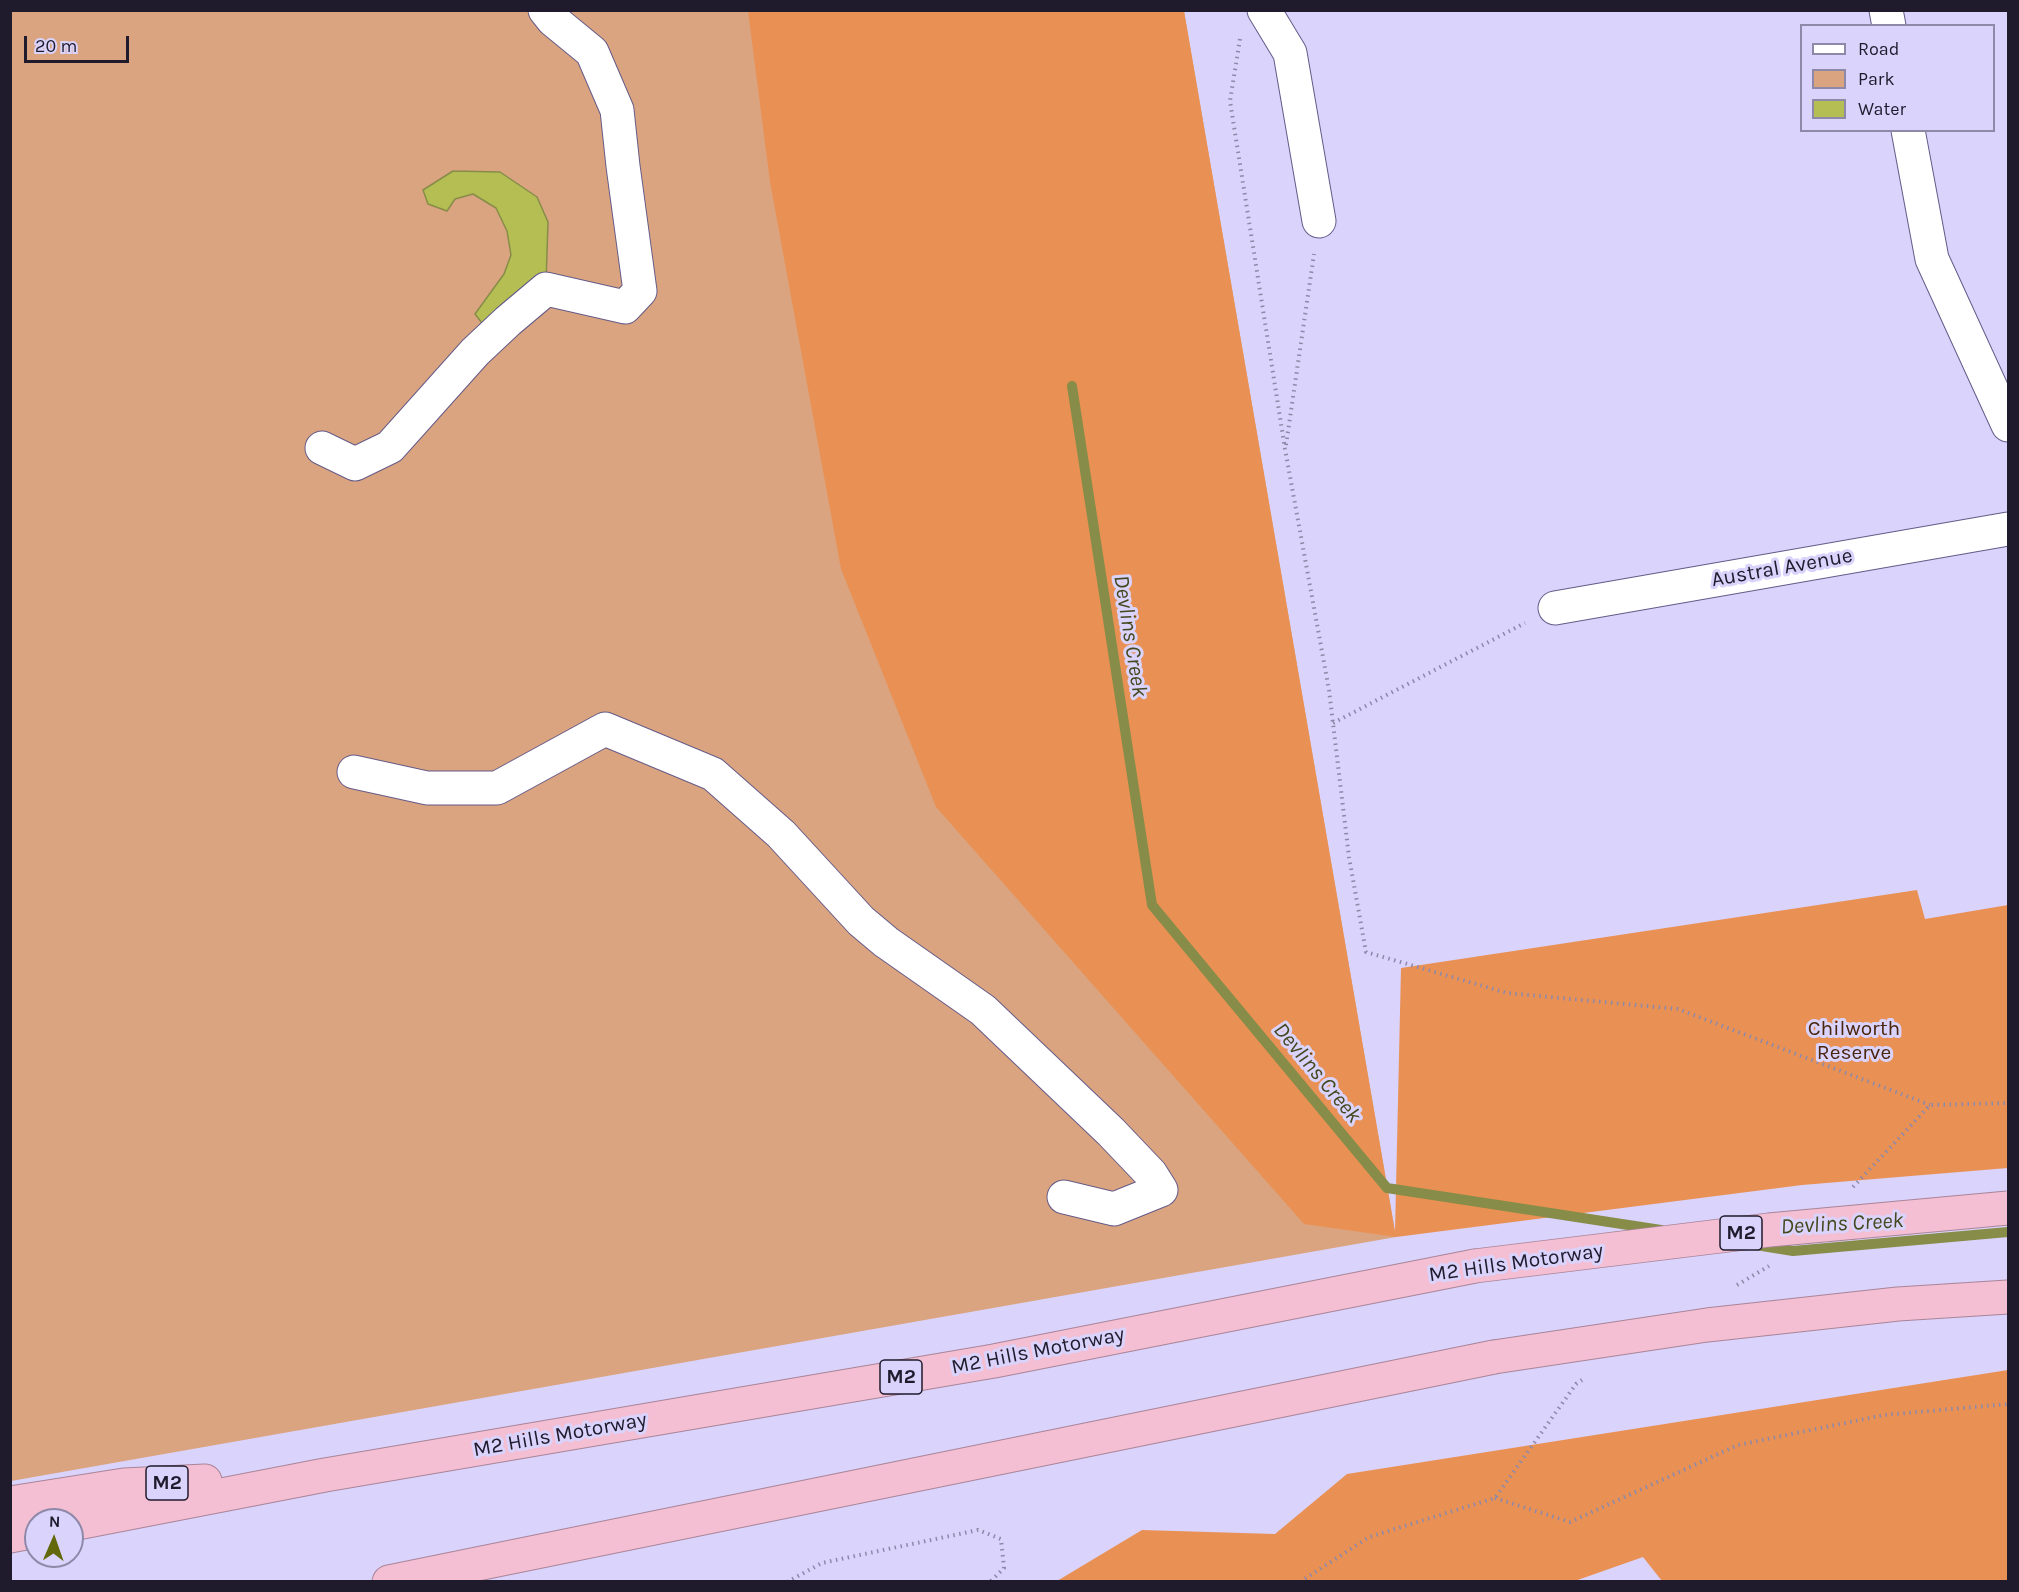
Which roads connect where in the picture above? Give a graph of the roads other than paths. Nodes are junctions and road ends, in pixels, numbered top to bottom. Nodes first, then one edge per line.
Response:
1 (545, 10) edge
2 (1264, 10) edge
3 (1908, 132) edge
4 (1319, 221) road end
5 (2008, 425) edge
6 (322, 448) dead end
7 (2008, 529) edge
8 (1555, 608) road end
9 (354, 772) dead end
10 (1064, 1197) dead end
11 (2008, 1208) edge
12 (2008, 1297) edge
13 (325, 1476) junction
14 (10, 1503) edge
15 (84, 1522) edge
16 (389, 1581) edge

1 - 6 street
2 - 4 street
3 - 5 street
7 - 8 street, Austral Avenue
9 - 10 street
11 - 13 highway, M2 Hills Motorway / M2, bridge
12 - 16 highway, bridge
13 - 14 highway, M2
13 - 15 highway, M2 Hills Motorway / M2

